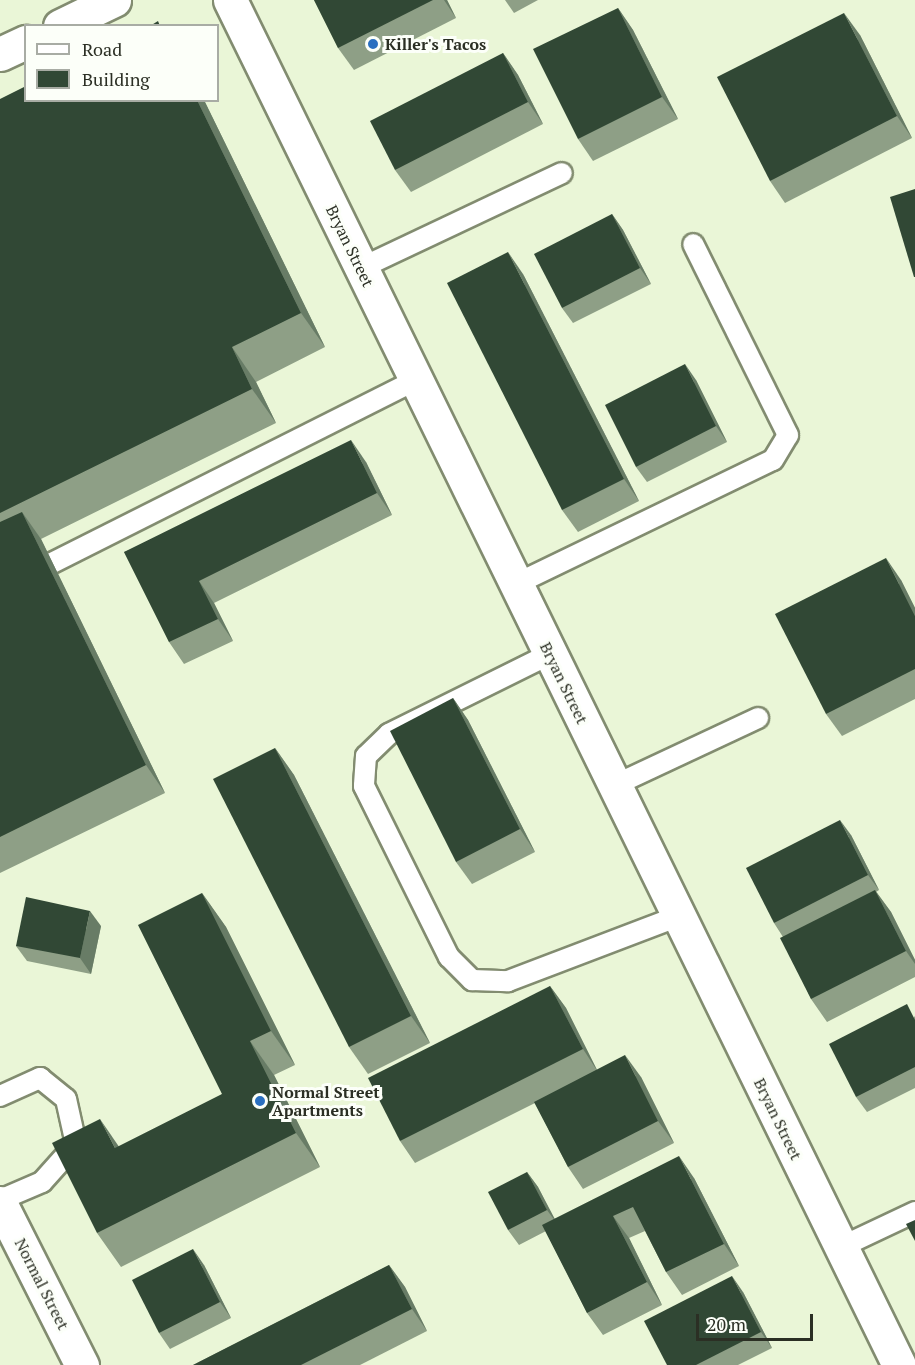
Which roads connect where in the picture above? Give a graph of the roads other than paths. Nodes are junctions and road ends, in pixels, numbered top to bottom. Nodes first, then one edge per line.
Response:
1 (114, 0) edge
2 (230, 0) edge
3 (64, 24) edge
4 (24, 43) edge
5 (0, 54) edge
6 (562, 173) dead end
7 (693, 244) dead end
8 (361, 268) junction
9 (416, 380) junction
10 (52, 563) dead end
11 (516, 584) junction
12 (550, 654) junction
13 (758, 718) dead end
14 (615, 785) junction
15 (679, 916) junction
16 (0, 1096) edge
17 (0, 1201) edge
18 (915, 1212) edge
19 (842, 1247) junction
20 (82, 1365) edge
21 (899, 1365) edge

1 - 3 street
2 - 8 street, Bryan Street
4 - 5 street
6 - 8 lane
7 - 11 lane
8 - 9 street, Bryan Street
9 - 10 lane
9 - 11 street, Bryan Street
11 - 12 street, Bryan Street
12 - 14 street, Bryan Street
12 - 15 lane
13 - 14 lane
14 - 15 street, Bryan Street
15 - 19 street, Bryan Street
16 - 17 lane
17 - 20 street, Normal Street
18 - 19 lane
19 - 21 street, Bryan Street

